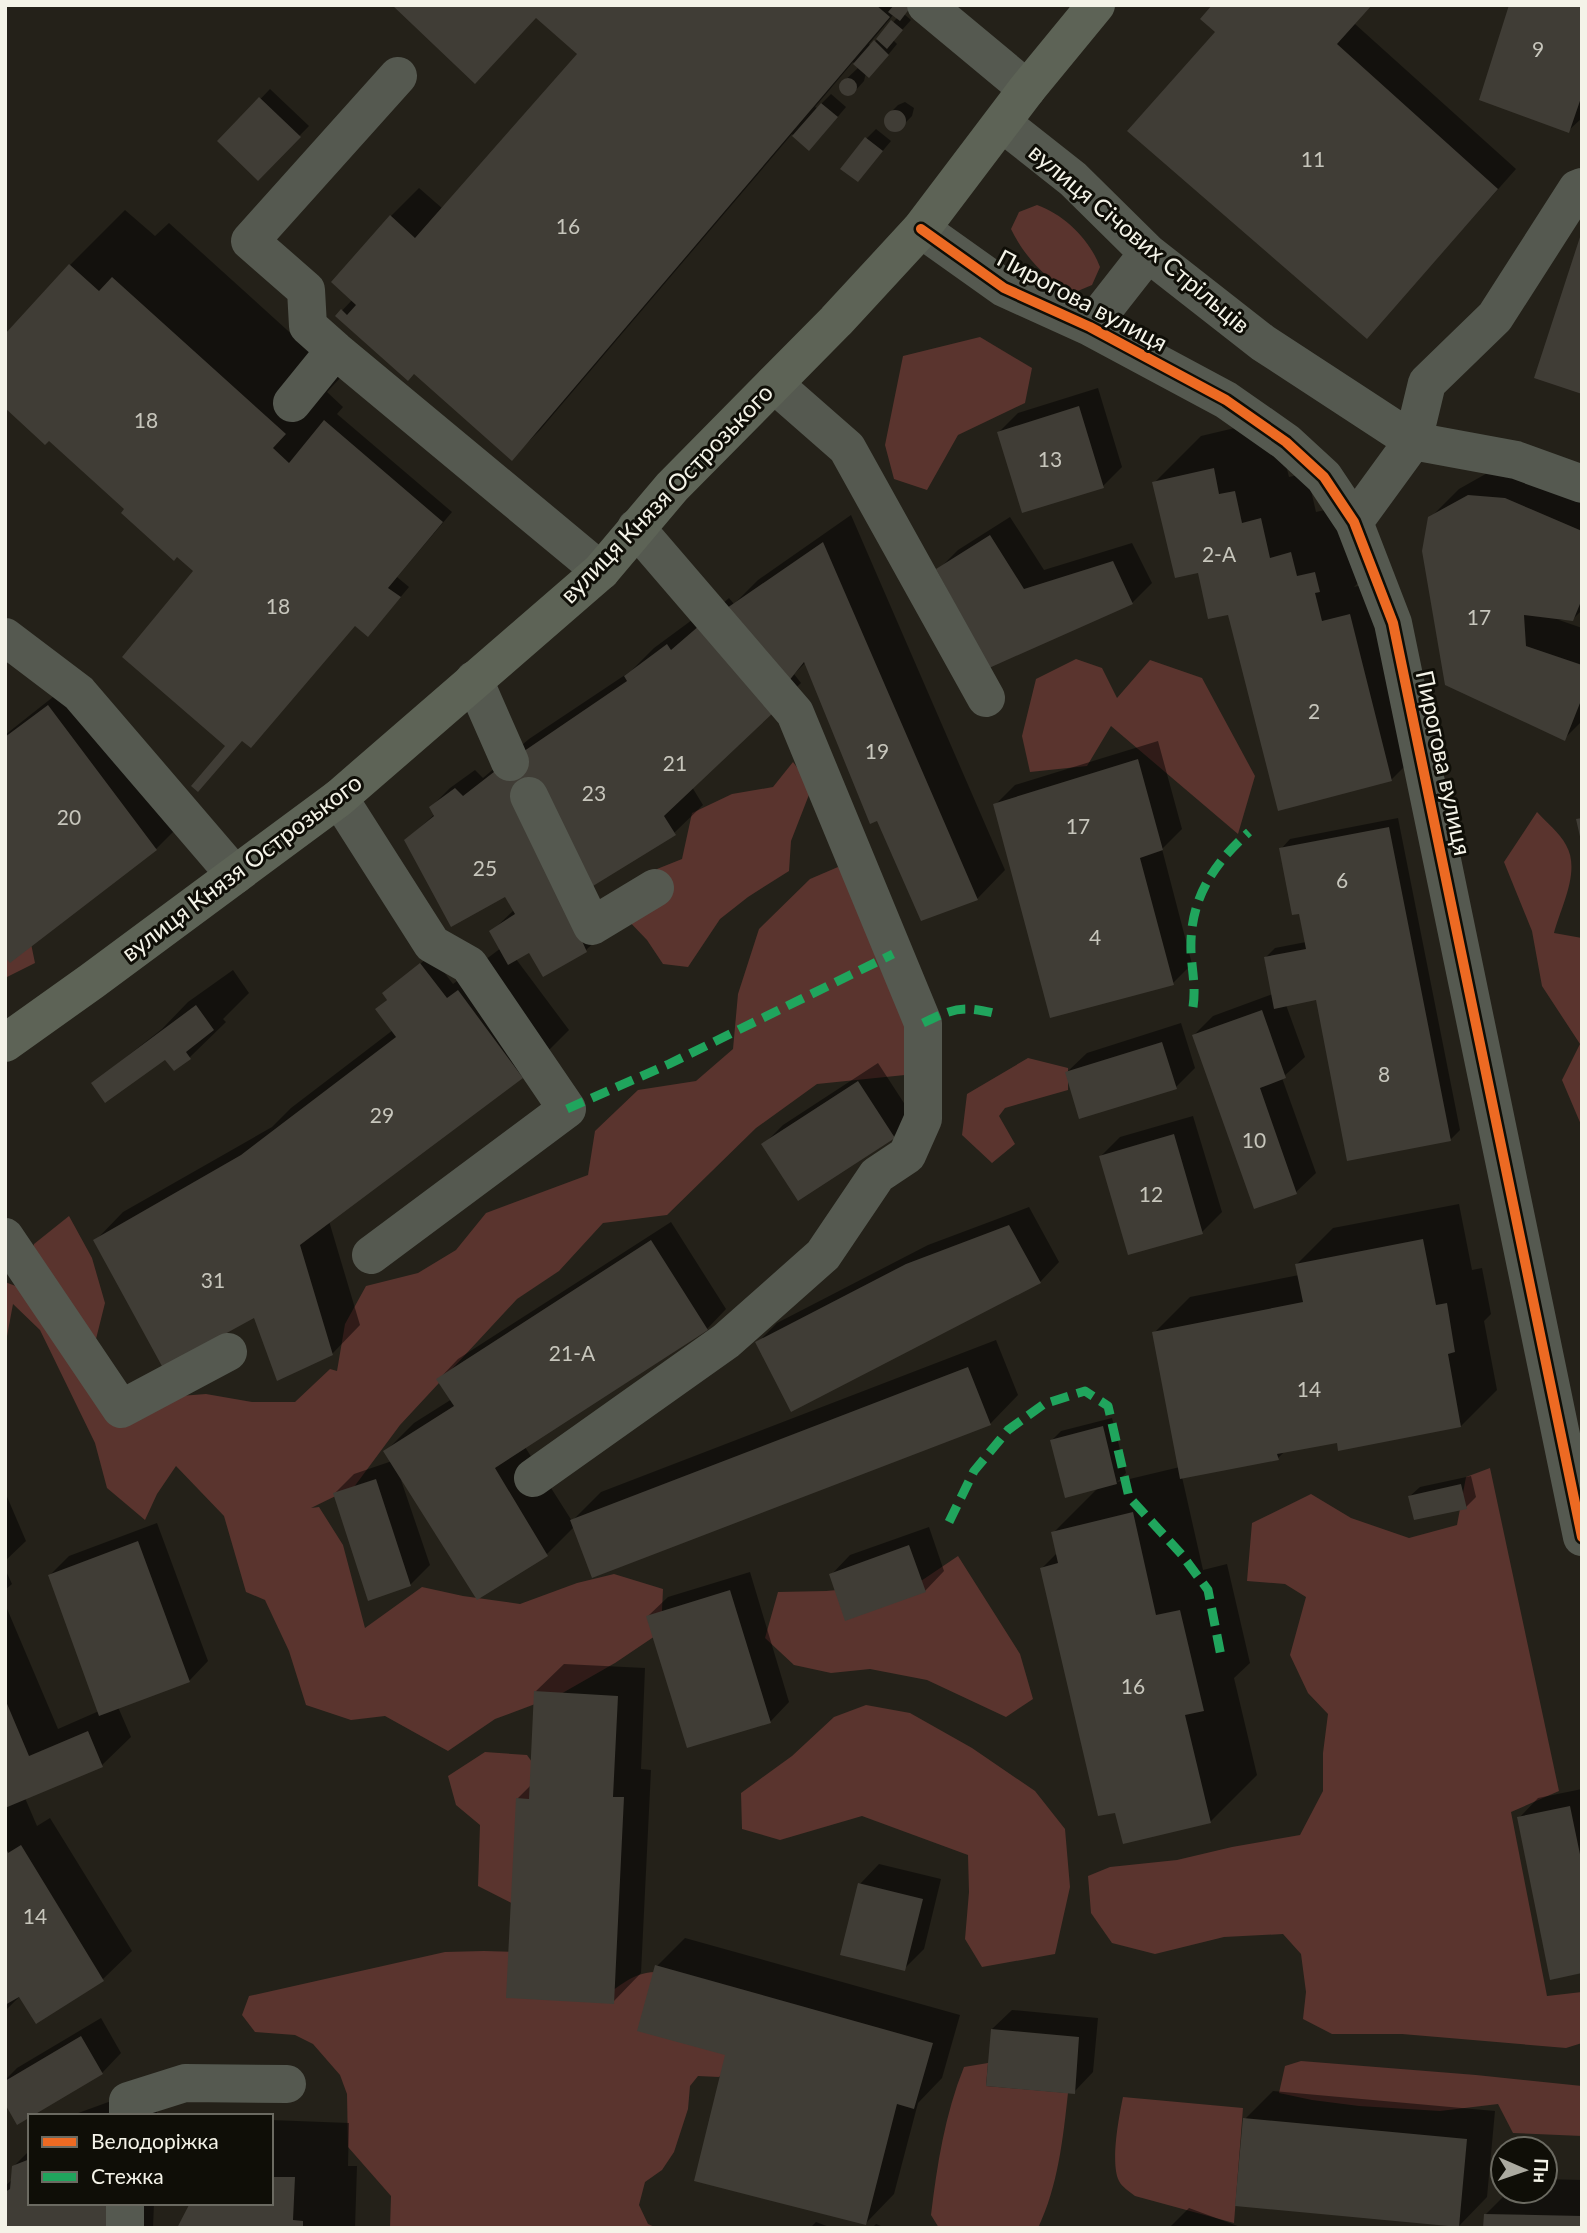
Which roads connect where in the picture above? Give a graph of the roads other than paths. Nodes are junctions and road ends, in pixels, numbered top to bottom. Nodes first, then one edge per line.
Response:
1 (926, 5) edge
2 (1096, 5) edge
3 (398, 76) dead end
4 (1027, 89) junction
5 (1002, 123) junction
6 (1582, 187) edge
7 (920, 229) junction
8 (1148, 253) junction
9 (1090, 327) junction
10 (335, 350) junction
11 (774, 384) junction
12 (292, 403) dead end
13 (1413, 442) junction
14 (1582, 484) edge
15 (1354, 522) junction
16 (636, 528) junction
17 (601, 571) junction
18 (5, 637) edge
19 (474, 680) junction
20 (986, 698) dead end
21 (510, 762) dead end
22 (528, 796) dead end
23 (339, 798) junction
24 (235, 875) junction
25 (656, 888) dead end
26 (5, 1043) edge
27 (5, 1237) edge
28 (371, 1255) dead end
29 (228, 1352) dead end
30 (533, 1478) dead end
31 (1582, 1537) edge
32 (288, 2084) dead end
33 (128, 2114) edge
34 (125, 2205) edge
35 (125, 2228) edge

1 - 4 street
2 - 4 main road, вулиця Князя Острозького
3 - 10 street
4 - 5 main road, вулиця Князя Острозького
5 - 7 main road, вулиця Князя Острозького
5 - 8 street, вулиця Січових Стрільців
6 - 13 street
7 - 9 street, Пирогова вулиця
7 - 11 main road, вулиця Князя Острозького
8 - 9 street
8 - 13 street, вулиця Січових Стрільців
9 - 15 street, Пирогова вулиця
10 - 12 street
10 - 17 street
11 - 16 main road, вулиця Князя Острозького
11 - 20 street
13 - 14 street, вулиця Січових Стрільців
13 - 15 street
15 - 31 street, Пирогова вулиця
16 - 17 main road, вулиця Князя Острозького
16 - 30 street
17 - 19 main road, вулиця Князя Острозького
18 - 24 street
19 - 21 street
19 - 23 main road, вулиця Князя Острозького
22 - 25 street
23 - 24 main road, вулиця Князя Острозького
23 - 28 street
24 - 26 main road, вулиця Князя Острозького
27 - 29 street
32 - 33 street
34 - 35 street

